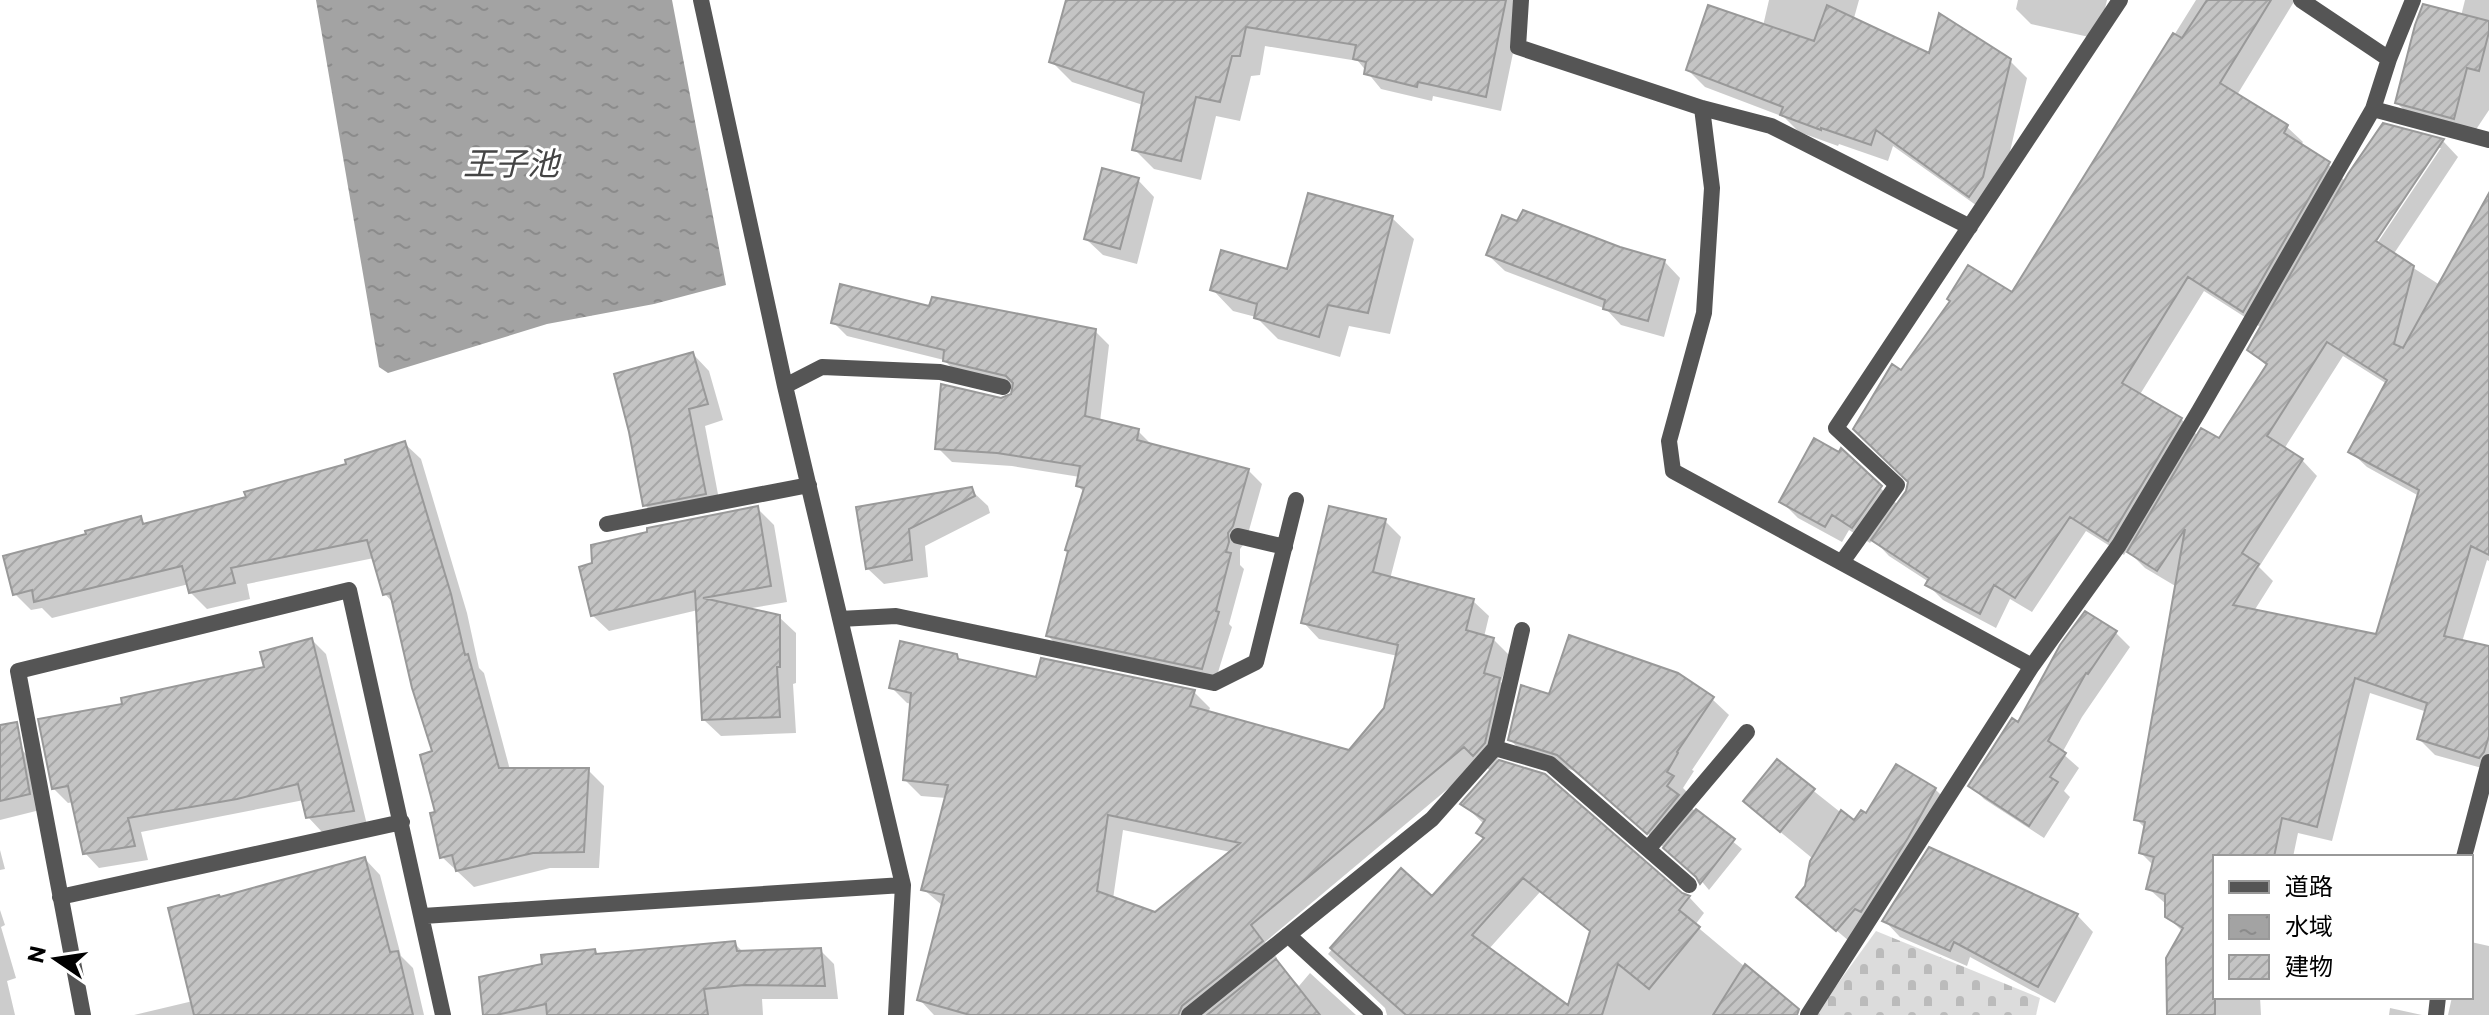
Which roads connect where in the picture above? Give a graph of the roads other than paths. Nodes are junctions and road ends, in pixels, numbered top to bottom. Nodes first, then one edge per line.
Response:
1 (701, 0) edge
2 (1521, 0) edge
3 (2120, 0) edge
4 (2301, 0) edge
5 (2413, 0) edge
6 (2389, 59) junction
7 (1702, 108) junction
8 (2373, 109) junction
9 (2489, 140) edge
10 (1970, 227) junction
11 (785, 386) junction
12 (1003, 387) dead end
13 (809, 485) junction
14 (1296, 500) dead end
15 (607, 524) dead end
16 (1238, 536) dead end
17 (1285, 547) junction
18 (1842, 562) junction
19 (840, 619) junction
20 (1522, 630) dead end
21 (2032, 666) junction
22 (1747, 732) dead end
23 (1495, 748) junction
24 (2489, 762) edge
25 (402, 822) junction
26 (1648, 849) junction
27 (2465, 855) edge
28 (903, 885) junction
29 (1689, 885) dead end
30 (60, 897) junction
31 (423, 916) junction
32 (1288, 935) junction
33 (83, 1015) edge
34 (443, 1015) edge
35 (896, 1015) edge
36 (1189, 1015) edge
37 (1375, 1015) edge
38 (1808, 1015) edge

1 - 11 street
2 - 7 street
3 - 10 street
4 - 6 street
5 - 6 street
6 - 8 street
7 - 10 street
7 - 18 street
8 - 9 street
8 - 21 street
10 - 18 street
11 - 12 street
11 - 13 street
13 - 15 street
13 - 19 street
14 - 17 street
16 - 17 street
17 - 19 street
18 - 21 street
19 - 28 street
20 - 23 street
21 - 38 street
22 - 26 street
23 - 26 street
23 - 32 street
24 - 27 street
25 - 30 street
25 - 30 street
25 - 31 street
26 - 29 street
28 - 31 street
28 - 35 street
30 - 33 street
31 - 34 street
32 - 36 street
32 - 37 street

